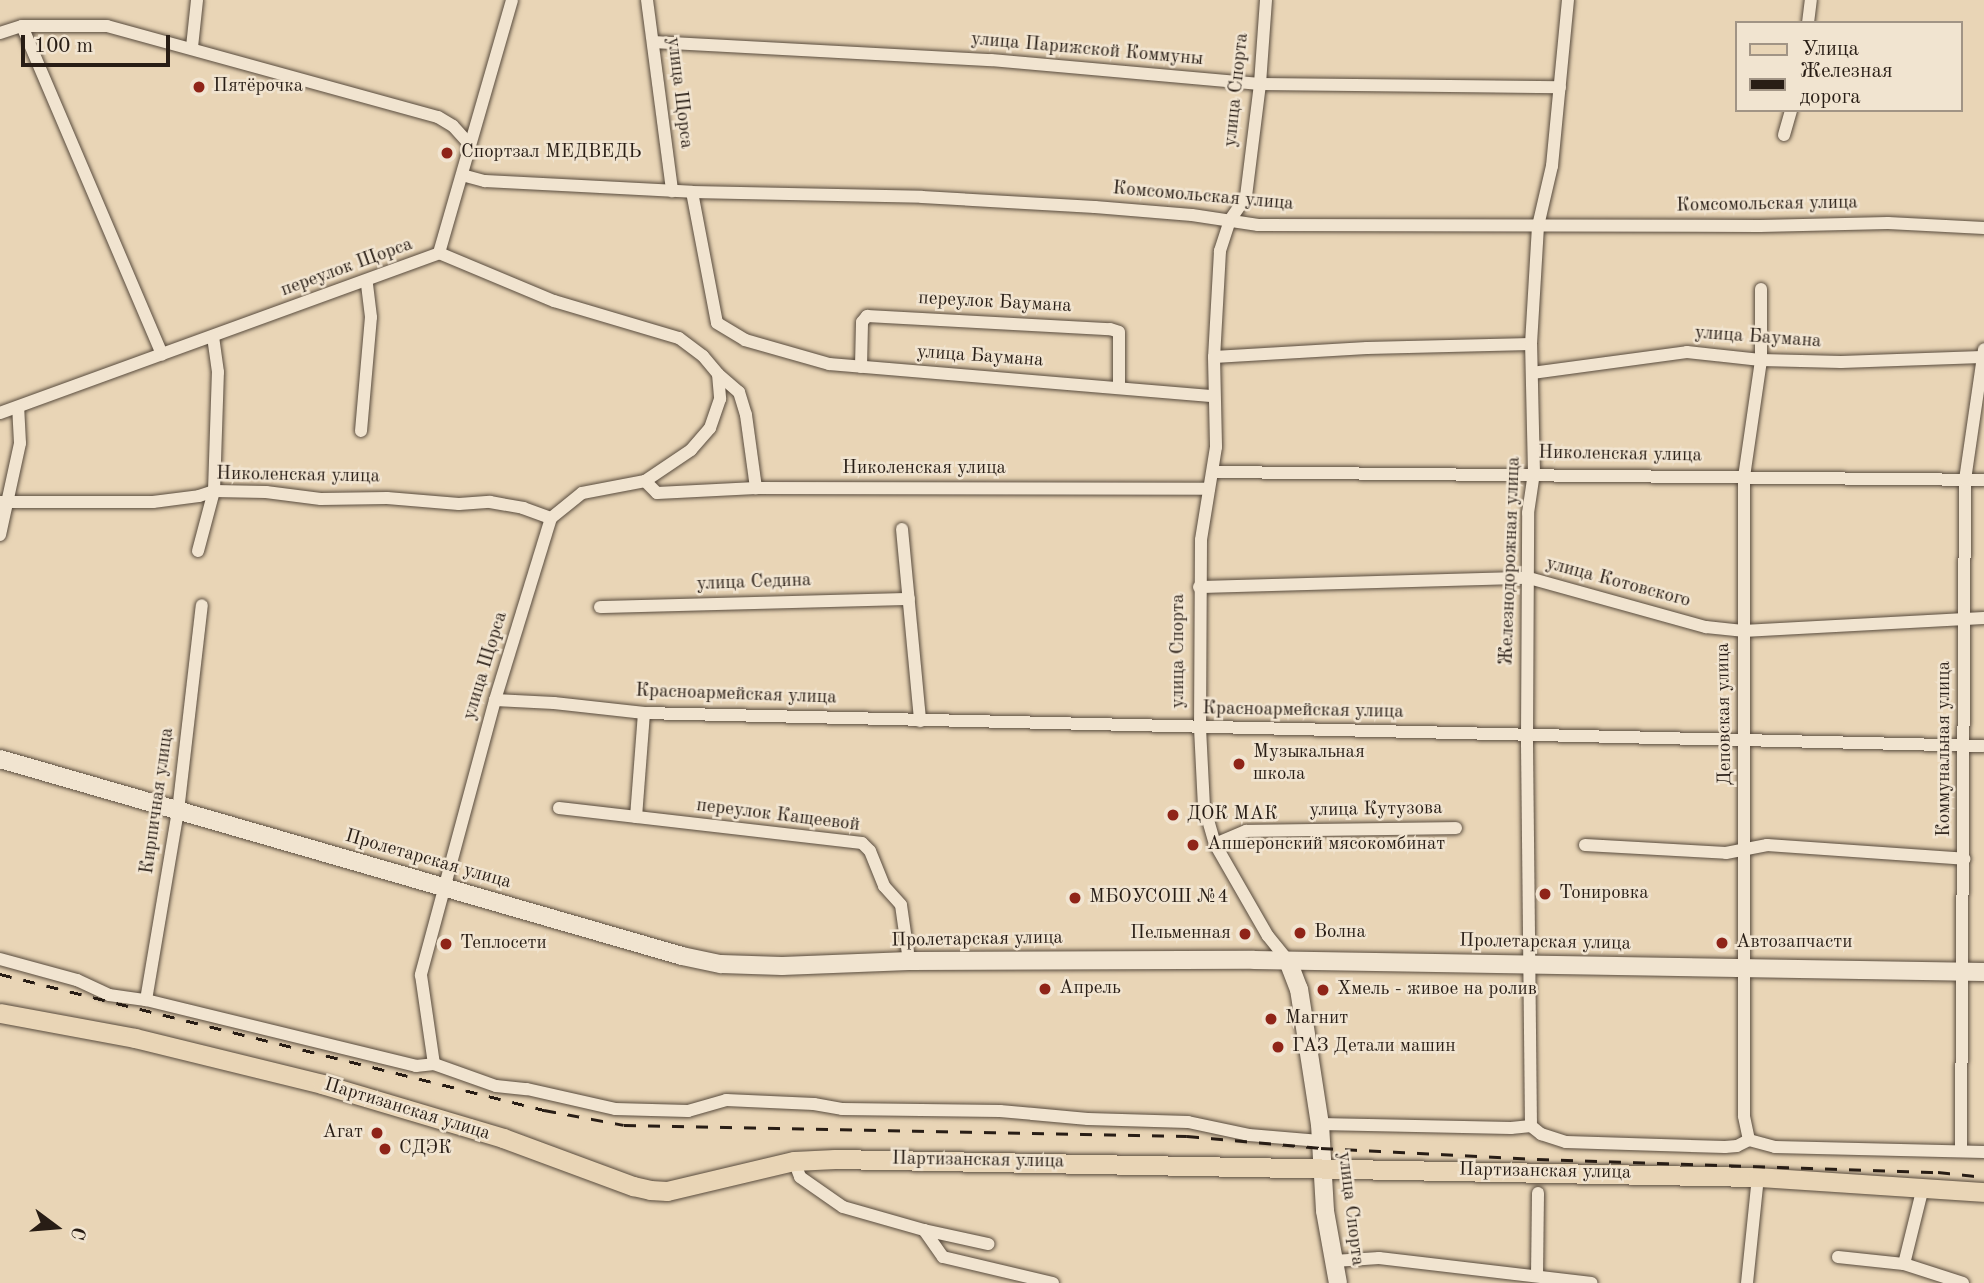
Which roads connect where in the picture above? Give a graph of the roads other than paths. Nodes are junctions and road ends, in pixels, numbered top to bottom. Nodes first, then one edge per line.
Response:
1 (197, 0) edge
2 (512, 0) edge
3 (647, 0) edge
4 (1266, 0) edge
5 (1568, 0) edge
6 (1811, 0) edge
7 (1808, 21) edge
8 (22, 26) junction
9 (0, 33) edge
10 (654, 42) junction
11 (192, 47) junction
12 (1260, 84) junction
13 (1560, 87) junction
14 (1790, 112) edge
15 (1784, 135) dead end
16 (470, 145) junction
17 (462, 175) junction
18 (672, 191) junction
19 (692, 192) junction
20 (1230, 220) junction
21 (1538, 226) junction
22 (1984, 228) edge
23 (439, 253) junction
24 (367, 282) junction
25 (1760, 289) dead end
26 (213, 337) junction
27 (1531, 344) junction
28 (1983, 353) edge
29 (162, 354) junction
30 (1214, 357) junction
31 (1761, 360) junction
32 (861, 367) junction
33 (718, 373) junction
34 (1532, 373) junction
35 (1119, 386) junction
36 (1214, 396) junction
37 (18, 407) junction
38 (0, 413) edge
39 (361, 430) dead end
40 (1213, 471) junction
41 (1534, 473) junction
42 (1744, 477) junction
43 (1965, 480) junction
44 (1984, 480) edge
45 (645, 481) junction
46 (756, 488) junction
47 (1209, 489) junction
48 (214, 491) junction
49 (3, 502) edge
50 (551, 518) junction
51 (902, 529) dead end
52 (0, 535) edge
53 (198, 551) dead end
54 (1529, 578) junction
55 (1199, 587) junction
56 (909, 599) junction
57 (202, 605) dead end
58 (600, 607) dead end
59 (1965, 618) junction
60 (1984, 618) edge
61 (1743, 631) junction
62 (495, 700) junction
63 (644, 713) junction
64 (920, 721) junction
65 (1200, 728) junction
66 (1527, 737) junction
67 (1745, 740) junction
68 (1964, 746) junction
69 (1984, 746) edge
70 (0, 760) edge
71 (559, 807) dead end
72 (178, 811) junction
73 (636, 817) junction
74 (1455, 828) dead end
75 (1215, 844) junction
76 (1585, 845) dead end
77 (1747, 849) junction
78 (1965, 859) junction
79 (443, 885) junction
80 (0, 959) edge
81 (909, 961) junction
82 (1288, 961) junction
83 (1528, 964) junction
84 (1746, 968) junction
85 (1962, 972) junction
86 (1984, 972) edge
87 (146, 1000) junction
88 (0, 1013) edge
89 (434, 1064) junction
90 (1531, 1126) junction
91 (1320, 1132) junction
92 (1749, 1140) junction
93 (1961, 1151) junction
94 (1984, 1152) edge
95 (794, 1161) junction
96 (1321, 1167) junction
97 (1758, 1177) junction
98 (1923, 1187) junction
99 (1984, 1192) edge
100 (1538, 1193) dead end
101 (924, 1230) junction
102 (988, 1244) dead end
103 (1839, 1257) dead end
104 (1334, 1261) junction
105 (1904, 1264) junction
106 (1537, 1276) junction
107 (1053, 1283) edge
108 (1338, 1283) edge
109 (1592, 1283) edge
110 (1747, 1283) edge
111 (1963, 1283) edge

1 - 11 street
2 - 16 street
3 - 10 street, улица Щорса
4 - 12 street, улица Спорта
5 - 13 street, Железнодорожная улица
6 - 7 street
8 - 9 street
8 - 11 street
8 - 29 street
10 - 12 street, улица Парижской Коммуны
10 - 18 street, улица Щорса
11 - 16 street
12 - 13 street, улица Парижской Коммуны
12 - 20 street, улица Спорта
13 - 21 street, Железнодорожная улица
14 - 15 street
16 - 17 street
17 - 18 street, Комсомольская улица
17 - 23 street
18 - 19 street, Комсомольская улица
19 - 20 street, Комсомольская улица
19 - 32 street, улица Баумана
20 - 21 street, Комсомольская улица
20 - 30 street, улица Спорта
21 - 22 street, Комсомольская улица
21 - 27 street, Железнодорожная улица
23 - 24 street, переулок Щорса
23 - 33 street, переулок Щорса
24 - 26 street, переулок Щорса
24 - 39 street
25 - 31 street, Деповская улица
26 - 29 street, переулок Щорса
26 - 48 street
27 - 30 street
27 - 34 street, Железнодорожная улица
28 - 31 street, улица Баумана
28 - 43 street, Коммунальная улица
29 - 37 street, переулок Щорса
30 - 36 street, улица Спорта
31 - 34 street, улица Баумана
31 - 42 street, Деповская улица
32 - 35 street, улица Баумана
32 - 35 street, переулок Баумана
33 - 45 street
33 - 46 street
34 - 41 street, Железнодорожная улица
35 - 36 street, улица Баумана
36 - 40 street, улица Спорта
37 - 38 street, переулок Щорса
37 - 49 street
40 - 41 street, Николенская улица
40 - 47 street, улица Спорта
41 - 42 street, Николенская улица
41 - 54 street, Железнодорожная улица
42 - 43 street, Николенская улица
42 - 61 street, Деповская улица
43 - 44 street, Николенская улица
43 - 59 street, Коммунальная улица
45 - 46 street, Николенская улица
45 - 50 street
46 - 47 street, Николенская улица
47 - 55 street, улица Спорта
48 - 49 street, Николенская улица
48 - 50 street, Николенская улица
48 - 53 street
49 - 52 street
50 - 62 street, улица Щорса
51 - 56 street
54 - 55 street, улица Котовского
54 - 61 street, улица Котовского
54 - 66 street, Железнодорожная улица
55 - 65 street, улица Спорта
56 - 58 street, улица Седина
56 - 64 street
57 - 72 street, Кирпичная улица
59 - 60 street, улица Котовского
59 - 61 street, улица Котовского
59 - 68 street, Коммунальная улица
61 - 67 street, Деповская улица
62 - 63 street, Красноармейская улица
62 - 79 street, улица Щорса
63 - 64 street, Красноармейская улица
63 - 73 street
64 - 65 street, Красноармейская улица
65 - 66 street, Красноармейская улица
65 - 75 street, улица Спорта
66 - 67 street, Красноармейская улица
66 - 83 street, Железнодорожная улица
67 - 68 street, Красноармейская улица
67 - 77 street, Деповская улица
68 - 69 street, Красноармейская улица
68 - 78 street, Коммунальная улица
70 - 72 street, Пролетарская улица
71 - 73 street, переулок Кащеевой
72 - 79 street, Пролетарская улица
72 - 87 street, Кирпичная улица
73 - 81 street, переулок Кащеевой
74 - 75 street, улица Кутузова
75 - 82 street, улица Спорта
76 - 77 street
77 - 78 street
77 - 84 street, Деповская улица
78 - 85 street, Коммунальная улица
79 - 81 street, Пролетарская улица
79 - 89 street, улица Щорса
80 - 87 street, Партизанская улица
81 - 82 street, Пролетарская улица
82 - 83 street, Пролетарская улица
82 - 91 street, улица Спорта
83 - 84 street, Пролетарская улица
83 - 90 street, Железнодорожная улица
84 - 85 street, Пролетарская улица
84 - 92 street, Деповская улица
85 - 86 street, Пролетарская улица
85 - 93 street, Коммунальная улица
87 - 89 street, Партизанская улица
88 - 95 main road, Партизанская улица
89 - 91 street, Партизанская улица
90 - 91 street, Партизанская улица
90 - 92 street, Партизанская улица
91 - 96 street, улица Спорта
92 - 93 street, Партизанская улица
93 - 94 street, Партизанская улица
95 - 96 main road, Партизанская улица
95 - 101 street
96 - 97 main road, Партизанская улица
96 - 104 street, улица Спорта
97 - 98 main road, Партизанская улица
97 - 110 street
98 - 99 main road, Партизанская улица
98 - 105 street
100 - 106 street
101 - 102 street
101 - 107 street
103 - 105 street
104 - 106 street
104 - 108 street, улица Спорта
105 - 111 street
106 - 109 street

